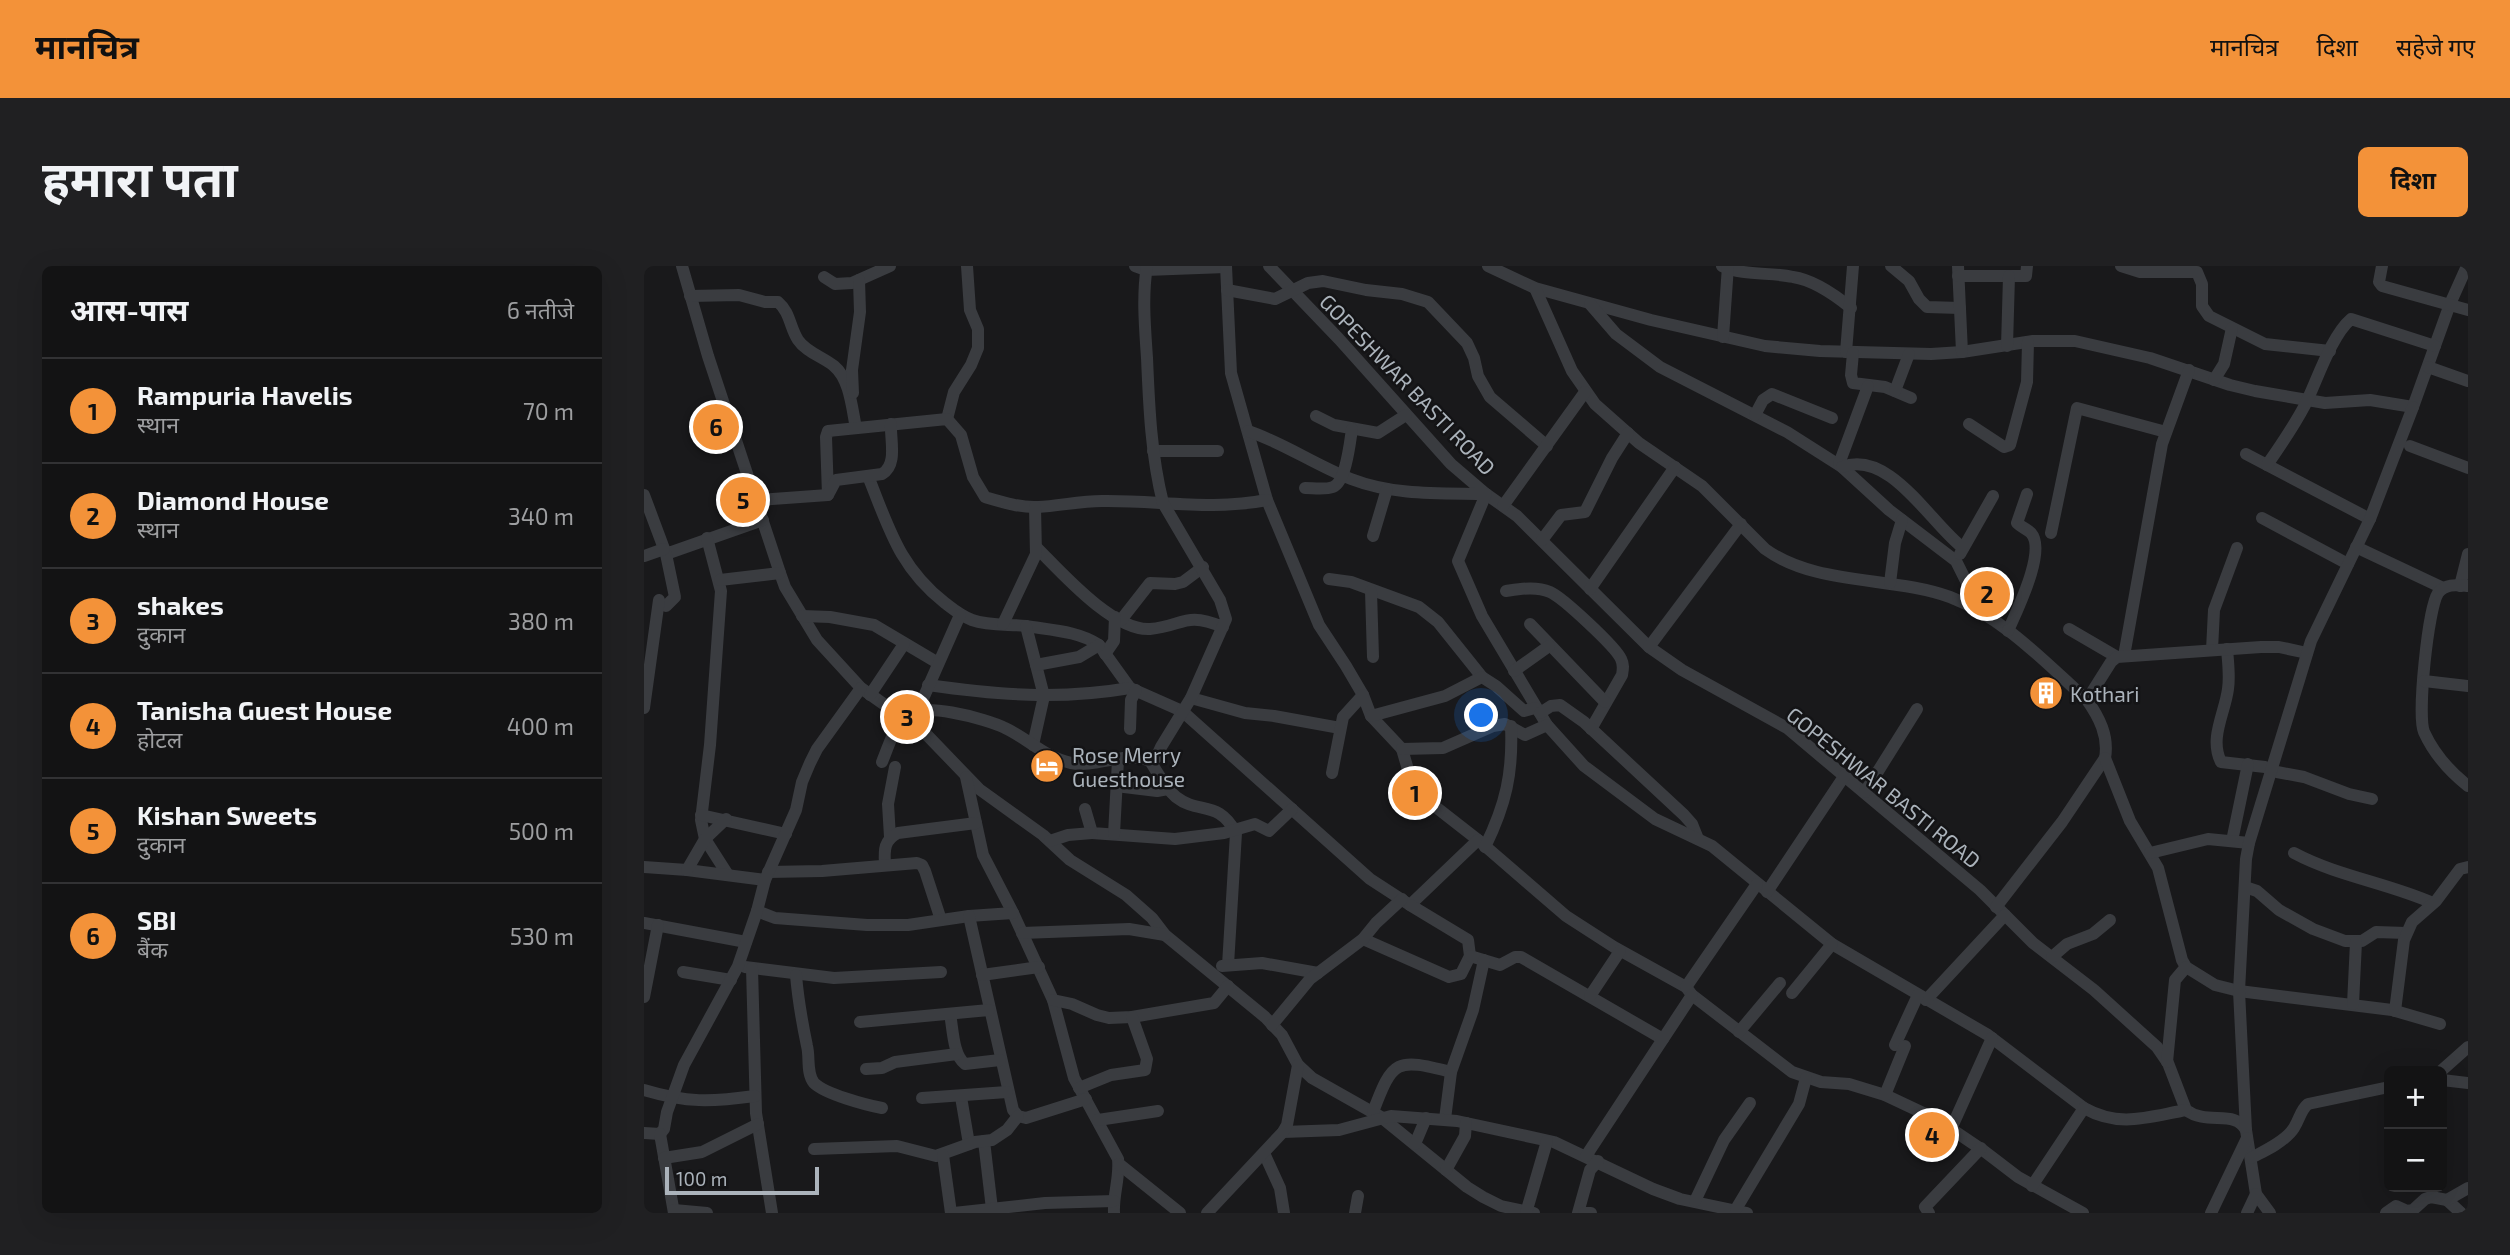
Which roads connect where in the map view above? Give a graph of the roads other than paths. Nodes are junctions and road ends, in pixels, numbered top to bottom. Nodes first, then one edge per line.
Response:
1 (682, 266) edge
2 (890, 266) edge
3 (968, 266) edge
4 (1269, 266) edge
5 (1488, 266) edge
6 (1853, 266) edge
7 (1891, 266) edge
8 (2027, 266) edge
9 (2121, 266) edge
10 (2382, 266) edge
11 (2467, 266) edge
12 (1142, 267) edge
13 (1226, 267) edge
14 (1726, 267) edge
15 (2196, 269) edge
16 (1958, 271) edge
17 (2009, 276) junction
18 (824, 277) dead end
19 (859, 280) junction
20 (1535, 288) junction
21 (1291, 289) junction
22 (1227, 290) junction
23 (690, 296) junction
24 (1590, 304) junction
25 (2450, 304) junction
26 (1851, 308) junction
27 (1960, 308) junction
28 (2468, 310) edge
29 (2232, 328) junction
30 (1723, 337) junction
31 (2028, 342) junction
32 (2007, 346) junction
33 (2435, 346) junction
34 (2330, 351) junction
35 (1850, 352) junction
36 (1962, 352) junction
37 (1909, 354) junction
38 (2428, 367) junction
39 (2189, 370) junction
40 (2214, 380) junction
41 (2468, 381) edge
42 (1868, 386) junction
43 (1895, 391) junction
44 (1585, 392) junction
45 (1911, 398) dead end
46 (2307, 401) junction
47 (2413, 408) junction
48 (1406, 415) junction
49 (1755, 415) junction
50 (1315, 416) dead end
51 (1832, 418) dead end
52 (947, 419) junction
53 (891, 424) junction
54 (1969, 424) dead end
55 (856, 428) junction
56 (1352, 429) junction
57 (1248, 431) junction
58 (2166, 432) junction
59 (1628, 433) junction
60 (1547, 446) junction
61 (2410, 446) dead end
62 (1218, 451) dead end
63 (1153, 452) junction
64 (2246, 454) dead end
65 (2267, 465) junction
66 (1840, 466) junction
67 (1675, 467) junction
68 (2468, 468) edge
69 (1343, 475) junction
70 (868, 476) junction
71 (1305, 488) dead end
72 (1387, 489) junction
73 (1486, 494) junction
74 (2026, 494) dead end
75 (644, 495) edge
76 (828, 495) junction
77 (1993, 496) dead end
78 (757, 500) junction
79 (1267, 500) junction
80 (1163, 503) junction
81 (1503, 506) junction
82 (1035, 508) junction
83 (2262, 518) dead end
84 (2370, 519) junction
85 (763, 520) junction
86 (1902, 520) junction
87 (1741, 524) junction
88 (649, 525) edge
89 (1945, 531) junction
90 (2051, 533) dead end
91 (1373, 536) dead end
92 (707, 538) junction
93 (1542, 540) junction
94 (1933, 544) junction
95 (2356, 547) junction
96 (1037, 548) junction
97 (1963, 548) junction
98 (2237, 548) dead end
99 (665, 552) junction
100 (2468, 554) edge
101 (644, 556) edge
102 (1956, 562) junction
103 (2348, 564) junction
104 (1203, 568) junction
105 (780, 573) junction
106 (1329, 579) dead end
107 (720, 580) junction
108 (1890, 583) junction
109 (2464, 586) edge
110 (2443, 588) junction
111 (1590, 589) junction
112 (1371, 591) junction
113 (1506, 591) dead end
114 (663, 603) junction
115 (645, 605) edge
116 (1975, 609) junction
117 (960, 615) junction
118 (802, 616) junction
119 (1118, 619) junction
120 (1003, 624) junction
121 (1530, 624) dead end
122 (1026, 626) junction
123 (1223, 627) junction
124 (2069, 629) dead end
125 (2008, 631) junction
126 (904, 644) junction
127 (1549, 646) junction
128 (1649, 647) junction
129 (1102, 649) junction
130 (2227, 649) junction
131 (2212, 650) junction
132 (2307, 653) junction
133 (1373, 657) dead end
134 (2120, 657) junction
135 (938, 663) junction
136 (1036, 665) junction
137 (1514, 671) junction
138 (1482, 677) junction
139 (2424, 681) junction
140 (928, 685) junction
141 (2468, 686) edge
142 (1133, 689) junction
143 (866, 692) junction
144 (1363, 695) junction
145 (1044, 696) junction
146 (1191, 698) junction
147 (2087, 700) junction
148 (1605, 702) junction
149 (644, 708) edge
150 (1917, 709) dead end
151 (918, 710) junction
152 (1182, 710) junction
153 (1538, 711) junction
154 (1371, 716) junction
155 (902, 717) junction
156 (1547, 725) junction
157 (1511, 726) junction
158 (1340, 728) junction
159 (1130, 729) dead end
160 (1591, 729) junction
161 (1033, 745) junction
162 (1402, 749) junction
163 (2105, 758) junction
164 (1118, 760) junction
165 (1150, 761) junction
166 (2248, 764) junction
167 (2272, 770) junction
168 (1332, 773) dead end
169 (1845, 775) junction
170 (966, 776) junction
171 (1116, 786) junction
172 (2468, 786) edge
173 (1168, 789) junction
174 (1865, 792) junction
175 (2372, 799) dead end
176 (1085, 809) dead end
177 (1292, 809) junction
178 (701, 815) junction
179 (726, 820) junction
180 (976, 823) junction
181 (1235, 830) junction
182 (1091, 832) junction
183 (786, 834) junction
184 (1114, 834) junction
185 (890, 837) junction
186 (705, 839) junction
187 (1698, 839) junction
188 (1051, 841) junction
189 (2232, 841) junction
190 (2249, 842) junction
191 (1482, 844) junction
192 (2150, 853) junction
193 (2294, 853) dead end
194 (884, 864) junction
195 (644, 867) edge
196 (2468, 867) edge
197 (687, 870) junction
198 (728, 875) junction
199 (766, 876) junction
200 (2245, 887) junction
201 (1762, 888) junction
202 (1406, 902) junction
203 (2433, 904) junction
204 (757, 911) junction
205 (2001, 911) junction
206 (1013, 913) junction
207 (969, 916) junction
208 (941, 920) junction
209 (2110, 920) dead end
210 (644, 923) edge
211 (658, 925) junction
212 (1022, 933) junction
213 (2406, 933) junction
214 (1165, 935) junction
215 (1363, 939) junction
216 (746, 942) junction
217 (2356, 942) junction
218 (1832, 944) junction
219 (649, 951) edge
220 (1620, 951) junction
221 (1470, 956) junction
222 (2052, 957) junction
223 (1484, 960) junction
224 (1228, 965) junction
225 (738, 966) junction
226 (1038, 967) junction
227 (2186, 967) junction
228 (752, 968) junction
229 (1208, 969) junction
230 (683, 972) dead end
231 (941, 972) dead end
232 (1318, 973) junction
233 (646, 974) edge
234 (796, 975) junction
235 (982, 975) junction
236 (731, 980) junction
237 (1780, 983) dead end
238 (1228, 986) junction
239 (2239, 990) junction
240 (1689, 991) junction
241 (1792, 993) dead end
242 (1590, 996) junction
243 (644, 997) edge
244 (1922, 997) junction
245 (1053, 1000) junction
246 (2353, 1004) junction
247 (989, 1010) junction
248 (2395, 1011) junction
249 (950, 1014) junction
250 (1132, 1017) junction
251 (860, 1022) dead end
252 (2440, 1024) dead end
253 (1272, 1025) junction
254 (1739, 1031) junction
255 (1992, 1038) junction
256 (1662, 1039) junction
257 (2468, 1047) edge
258 (957, 1054) junction
259 (1000, 1060) junction
260 (2167, 1062) junction
261 (1298, 1065) junction
262 (2447, 1066) edge
263 (866, 1069) dead end
264 (1451, 1072) junction
265 (1806, 1079) junction
266 (2447, 1081) edge
267 (2468, 1083) edge
268 (2384, 1088) edge
269 (644, 1090) edge
270 (1007, 1092) junction
271 (1083, 1093) junction
272 (1885, 1095) junction
273 (755, 1096) junction
274 (961, 1097) junction
275 (671, 1098) junction
276 (922, 1098) dead end
277 (1750, 1103) dead end
278 (882, 1108) dead end
279 (2084, 1108) junction
280 (2186, 1110) junction
281 (1158, 1111) dead end
282 (1377, 1115) junction
283 (1018, 1116) junction
284 (1426, 1118) junction
285 (1445, 1119) junction
286 (1098, 1120) junction
287 (1466, 1123) junction
288 (758, 1124) junction
289 (1951, 1129) junction
290 (1283, 1132) junction
291 (644, 1133) edge
292 (660, 1134) junction
293 (2246, 1134) junction
294 (1547, 1140) junction
295 (984, 1141) junction
296 (969, 1144) junction
297 (1415, 1144) junction
298 (814, 1149) dead end
299 (1981, 1149) junction
300 (1264, 1153) junction
301 (943, 1154) junction
302 (664, 1158) junction
303 (1592, 1158) junction
304 (2251, 1158) junction
305 (1119, 1164) junction
306 (1447, 1170) junction
307 (2032, 1186) junction
308 (2468, 1188) edge
309 (2256, 1194) junction
310 (1358, 1196) dead end
311 (2447, 1200) junction
312 (1695, 1201) junction
313 (1114, 1207) edge
314 (992, 1209) junction
315 (1014, 1210) edge
316 (1742, 1211) edge
317 (674, 1212) edge
318 (1529, 1212) edge
319 (707, 1213) edge
320 (772, 1213) edge
321 (952, 1213) edge
322 (1180, 1213) edge
323 (1207, 1213) edge
324 (1284, 1213) edge
325 (1355, 1213) edge
326 (1578, 1213) edge
327 (1584, 1213) edge
328 (1591, 1213) edge
329 (1929, 1213) edge
330 (2083, 1213) edge
331 (2211, 1213) edge
332 (2247, 1213) edge
333 (2270, 1213) edge
334 (2386, 1213) edge
335 (2462, 1213) edge

1 - 23 street
2 - 19 street
3 - 52 street
4 - 21 street, GOPESHWAR BASTI ROAD
5 - 20 street
6 - 26 street
7 - 27 street
8 - 17 street
9 - 15 street
10 - 25 street
11 - 25 street
12 - 13 street
12 - 63 street
13 - 22 street
14 - 26 street
14 - 30 street
15 - 29 street
16 - 17 street
16 - 27 street
17 - 32 street
18 - 19 street
19 - 55 street
20 - 24 street
20 - 44 street
21 - 22 street
21 - 48 street, GOPESHWAR BASTI ROAD
21 - 60 street
22 - 57 street
23 - 55 street
23 - 78 street
24 - 30 street
24 - 49 street
25 - 28 street
25 - 33 street
26 - 35 street
27 - 36 street
29 - 34 street
29 - 40 street
30 - 35 street
31 - 32 street
31 - 39 street
31 - 54 street
32 - 36 street
33 - 34 street
33 - 38 street
34 - 46 street
35 - 37 street
35 - 42 street
36 - 37 street
37 - 43 street
38 - 41 street
38 - 47 street
39 - 40 street
39 - 58 street
40 - 46 street
42 - 43 street
42 - 66 street
43 - 45 street
44 - 59 street
44 - 60 street
46 - 47 street
46 - 65 street
47 - 84 street
48 - 56 street
48 - 73 street, GOPESHWAR BASTI ROAD
49 - 51 street
49 - 66 street
50 - 56 street
52 - 53 street
52 - 82 street
53 - 55 street
53 - 70 street
55 - 76 street
56 - 69 street
57 - 69 street
57 - 79 street
58 - 90 street
58 - 134 street
59 - 67 street
59 - 93 street
60 - 81 street
61 - 68 street
62 - 63 street
63 - 80 street
64 - 65 street
65 - 84 street
66 - 86 street
66 - 89 street
67 - 87 street
67 - 111 street
69 - 71 street
69 - 72 street
70 - 76 street
70 - 117 street
72 - 73 street
72 - 91 street
73 - 81 street, GOPESHWAR BASTI ROAD
73 - 137 street
74 - 125 street
75 - 88 street
76 - 78 street
77 - 97 street
78 - 85 street
79 - 80 street
79 - 144 street
80 - 82 street
80 - 104 street
81 - 93 street, GOPESHWAR BASTI ROAD
82 - 96 street
83 - 103 street
84 - 95 street
85 - 92 street
85 - 105 street
86 - 94 street
86 - 108 street
87 - 108 street
87 - 128 street
88 - 99 street
89 - 94 street
89 - 97 street
92 - 99 street
92 - 107 street
93 - 111 street, GOPESHWAR BASTI ROAD
94 - 102 street
95 - 103 street
95 - 110 street
96 - 119 street
96 - 120 street
97 - 102 street
98 - 131 street
99 - 101 street
99 - 114 street
100 - 109 street
102 - 116 street
103 - 132 street
104 - 119 street
104 - 123 street
105 - 107 street
105 - 118 street
106 - 112 street
107 - 178 street
108 - 116 street
109 - 110 street
110 - 139 street
111 - 128 street, GOPESHWAR BASTI ROAD
112 - 133 street
112 - 138 street
113 - 148 street
114 - 115 street
114 - 149 street
116 - 125 street
117 - 120 street
117 - 135 street
118 - 126 street
118 - 143 street
119 - 123 street
119 - 129 street
120 - 122 street
121 - 127 street
122 - 129 street
122 - 136 street
123 - 146 street
124 - 134 street
125 - 147 street
126 - 135 street
126 - 143 street
127 - 137 street
127 - 148 street
128 - 169 street, GOPESHWAR BASTI ROAD
129 - 136 street
129 - 142 street
130 - 131 street
130 - 132 street
130 - 166 street
131 - 134 street
132 - 167 street
134 - 147 street
135 - 140 street
136 - 145 street
137 - 153 street
138 - 153 street
138 - 154 street
139 - 141 street
139 - 172 street
140 - 145 street
140 - 151 street
142 - 145 street
142 - 152 street
142 - 159 street
143 - 155 street
143 - 183 street
144 - 154 street
144 - 158 street
145 - 161 street
146 - 152 street
146 - 158 street
147 - 163 street
148 - 160 street
150 - 174 street
151 - 155 street
151 - 161 street
152 - 165 street
152 - 177 street
153 - 156 street
153 - 160 street
154 - 162 street
155 - 170 street
155 - 185 street
156 - 157 street
156 - 187 street
157 - 162 street
157 - 191 street
158 - 168 street
160 - 187 street
161 - 164 street
162 - 191 street
163 - 192 street
163 - 205 street
164 - 165 street
164 - 171 street
165 - 173 street
166 - 167 street
166 - 189 street
167 - 175 street
167 - 190 street
169 - 174 street, GOPESHWAR BASTI ROAD
169 - 201 street
170 - 180 street
170 - 188 street
171 - 173 street
171 - 184 street
173 - 181 street
174 - 205 street, GOPESHWAR BASTI ROAD
176 - 182 street
177 - 181 street
177 - 202 street
178 - 179 street
178 - 186 street
179 - 183 street
179 - 186 street
180 - 185 street
180 - 206 street
181 - 184 street
181 - 224 street
182 - 184 street
182 - 188 street
183 - 199 street
185 - 194 street
186 - 197 street
186 - 198 street
187 - 201 street
188 - 214 street
189 - 190 street
189 - 192 street
190 - 200 street
191 - 202 street
191 - 220 street
192 - 227 street
193 - 203 street
194 - 199 street
194 - 208 street
195 - 197 street
196 - 203 street
197 - 198 street
198 - 199 street
199 - 204 street
200 - 217 street
200 - 239 street
201 - 218 street
201 - 240 street
202 - 215 street
202 - 221 street
203 - 213 street
204 - 208 street
204 - 216 street
205 - 222 street, GOPESHWAR BASTI ROAD
205 - 244 street
206 - 207 street
206 - 212 street
207 - 208 street
207 - 235 street
209 - 222 street
210 - 211 street
211 - 216 street
211 - 219 street
212 - 214 street
212 - 226 street
213 - 217 street
213 - 248 street
214 - 229 street
215 - 221 street
215 - 232 street
216 - 225 street
217 - 246 street
218 - 241 street
218 - 244 street
219 - 233 street
220 - 240 street
220 - 242 street
221 - 223 street
222 - 260 street, GOPESHWAR BASTI ROAD
223 - 242 street
223 - 264 street
224 - 229 street
224 - 232 street
225 - 228 street
225 - 236 street
226 - 235 street
226 - 245 street
227 - 239 street
227 - 260 street
228 - 234 street
228 - 273 street
229 - 238 street
230 - 236 street
231 - 234 street
232 - 253 street
233 - 243 street
234 - 278 street
235 - 247 street
236 - 275 street
237 - 254 street
238 - 250 street
238 - 253 street
239 - 246 street
239 - 293 street
240 - 254 street
240 - 256 street
242 - 256 street
244 - 255 street
244 - 272 street
245 - 250 street
245 - 271 street
246 - 248 street
247 - 249 street
247 - 259 street
248 - 252 street
249 - 251 street
249 - 258 street
250 - 271 street
253 - 261 street
254 - 265 street
255 - 279 street
255 - 289 street
256 - 303 street
257 - 262 street
258 - 259 street
258 - 263 street
259 - 270 street
260 - 280 street, GOPESHWAR BASTI ROAD
261 - 282 street
261 - 290 street
264 - 282 street
264 - 285 street
265 - 272 street
265 - 316 street
266 - 267 street
268 - 304 street
269 - 275 street
270 - 274 street
270 - 283 street
271 - 283 street
271 - 286 street
272 - 289 street
273 - 275 street
273 - 288 street
274 - 276 street
274 - 296 street
275 - 292 street
277 - 312 street
279 - 280 street
279 - 307 street
280 - 293 street
281 - 286 street
282 - 284 street
282 - 290 street
282 - 297 street
283 - 295 street
284 - 285 street
284 - 297 street
285 - 287 street
286 - 305 street
287 - 294 street
287 - 306 street
288 - 302 street
288 - 320 street
289 - 299 street
290 - 300 street
291 - 292 street
292 - 302 street
293 - 304 street
293 - 331 street
294 - 303 street
294 - 318 street
295 - 296 street
295 - 314 street
296 - 301 street
297 - 306 street
298 - 301 street
299 - 307 street
299 - 329 street
300 - 323 street
300 - 324 street
301 - 321 street
302 - 317 street
303 - 312 street
303 - 326 street
304 - 309 street
305 - 313 street
305 - 322 street
306 - 318 street
307 - 330 street
308 - 311 street
309 - 332 street
309 - 333 street
310 - 325 street
311 - 334 street
311 - 335 street
312 - 316 street
313 - 315 street
314 - 315 street
314 - 321 street
317 - 319 street
327 - 328 street

